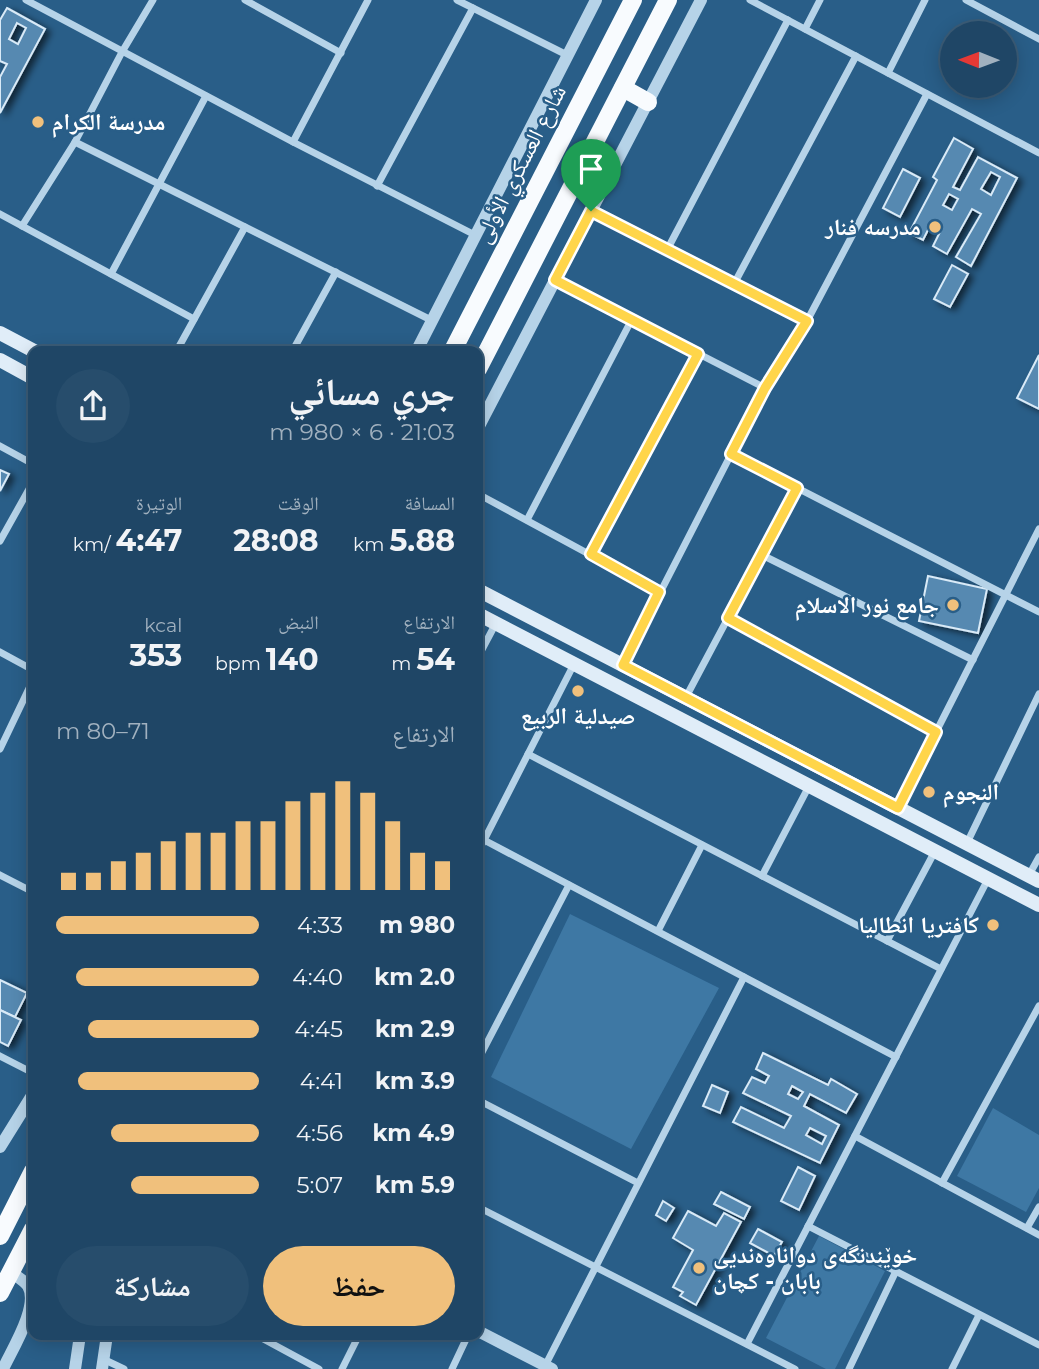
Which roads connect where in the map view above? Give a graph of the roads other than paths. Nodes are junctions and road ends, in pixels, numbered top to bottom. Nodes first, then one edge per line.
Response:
1 (26, 0) edge
2 (153, 0) edge
3 (245, 0) edge
4 (368, 0) edge
5 (457, 0) edge
6 (596, 0) edge
7 (633, 0) edge
8 (668, 0) edge
9 (701, 0) edge
10 (750, 0) edge
11 (820, 0) edge
12 (925, 0) edge
13 (966, 0) edge
14 (473, 8) junction
15 (788, 20) junction
16 (805, 29) junction
17 (1039, 39) edge
18 (122, 52) junction
19 (341, 53) junction
20 (567, 55) junction
21 (856, 56) junction
22 (888, 73) junction
23 (623, 88) junction
24 (927, 94) junction
25 (206, 96) junction
26 (648, 102) junction
27 (75, 142) junction
28 (293, 142) junction
29 (1039, 153) edge
30 (159, 184) junction
31 (377, 186) junction
32 (591, 211) junction
33 (0, 214) edge
34 (22, 226) junction
35 (246, 227) junction
36 (475, 234) junction
37 (667, 250) junction
38 (336, 272) junction
39 (111, 274) junction
40 (555, 280) junction
41 (734, 284) junction
42 (194, 319) junction
43 (431, 320) junction
44 (631, 321) junction
45 (807, 321) junction
46 (0, 333) edge
47 (179, 346) edge
48 (295, 346) edge
49 (419, 346) edge
50 (455, 346) edge
51 (28, 348) edge
52 (698, 354) junction
53 (483, 359) edge
54 (0, 360) edge
55 (28, 375) edge
56 (765, 388) junction
57 (483, 418) edge
58 (0, 446) edge
59 (731, 454) junction
60 (28, 461) edge
61 (797, 488) junction
62 (28, 491) edge
63 (483, 497) edge
64 (527, 520) junction
65 (1039, 530) edge
66 (0, 541) edge
67 (591, 554) junction
68 (762, 555) junction
69 (659, 592) junction
70 (483, 593) edge
71 (1006, 594) junction
72 (1039, 612) edge
73 (483, 616) edge
74 (728, 618) junction
75 (496, 623) junction
76 (483, 648) edge
77 (0, 652) edge
78 (973, 660) junction
79 (575, 664) junction
80 (623, 665) junction
81 (28, 667) edge
82 (28, 690) edge
83 (1039, 694) edge
84 (686, 698) junction
85 (936, 732) junction
86 (0, 748) edge
87 (528, 754) junction
88 (809, 786) junction
89 (898, 808) junction
90 (484, 840) joint
91 (966, 844) junction
92 (702, 845) junction
93 (935, 851) junction
94 (1039, 857) edge
95 (0, 875) edge
96 (762, 876) junction
97 (1034, 878) edge
98 (988, 879) junction
99 (569, 884) junction
100 (28, 888) edge
101 (1039, 905) edge
102 (658, 931) junction
103 (887, 941) junction
104 (941, 969) junction
105 (744, 976) junction
106 (1039, 1006) edge
107 (483, 1050) edge
108 (0, 1056) edge
109 (896, 1057) junction
110 (28, 1070) edge
111 (28, 1102) edge
112 (483, 1103) edge
113 (855, 1136) junction
114 (0, 1147) edge
115 (28, 1181) edge
116 (638, 1183) junction
117 (942, 1183) junction
118 (1039, 1207) edge
119 (483, 1210) edge
120 (808, 1226) junction
121 (1027, 1228) junction
122 (1039, 1235) edge
123 (0, 1236) edge
124 (28, 1239) edge
125 (596, 1267) junction
126 (896, 1271) junction
127 (12, 1272) junction
128 (28, 1286) edge
129 (0, 1293) edge
130 (28, 1312) edge
131 (979, 1315) junction
132 (483, 1334) edge
133 (79, 1340) edge
134 (106, 1340) edge
135 (265, 1340) edge
136 (356, 1340) edge
137 (466, 1340) edge
138 (747, 1344) junction
139 (1039, 1345) edge
140 (103, 1364) edge
141 (548, 1367) edge
142 (3, 1369) edge
143 (75, 1369) edge
144 (124, 1369) edge
145 (319, 1369) edge
146 (342, 1369) edge
147 (452, 1369) edge
148 (795, 1369) edge
149 (849, 1369) edge
150 (952, 1369) edge

1 - 18 street
2 - 18 street
3 - 19 street
4 - 19 street
5 - 14 street
6 - 20 street
7 - 50 main road, شارع العسكري الأولى
8 - 23 main road
9 - 26 street
10 - 15 street
11 - 16 street
12 - 22 street
13 - 17 street
14 - 20 street
14 - 31 street
15 - 16 street
15 - 37 street
16 - 21 street
18 - 25 street
18 - 27 street
19 - 28 street
20 - 36 street
21 - 22 street
21 - 41 street
22 - 24 street
23 - 26 main road
23 - 53 main road
24 - 29 street
24 - 45 street
25 - 28 street
25 - 30 street
26 - 32 street
27 - 30 street
27 - 34 street
28 - 31 street
30 - 35 street
30 - 39 street
31 - 36 street
32 - 37 street
32 - 40 street
33 - 34 street
34 - 39 street
35 - 38 street
35 - 42 street
36 - 43 street
37 - 41 street
38 - 43 street
38 - 48 street
39 - 42 street
40 - 44 street
40 - 57 street
41 - 45 street
42 - 47 street
43 - 49 street
44 - 52 street
44 - 64 street
45 - 56 street
46 - 51 main road
52 - 56 street
52 - 67 street
54 - 55 main road
56 - 59 street
58 - 60 street
59 - 61 street
59 - 69 street
61 - 68 street
61 - 71 street
62 - 66 street
63 - 64 street
64 - 67 street
65 - 71 street
67 - 69 street
68 - 74 street
68 - 78 street
69 - 80 street
70 - 80 main road
71 - 72 street
71 - 78 street
73 - 75 main road
74 - 84 street
74 - 85 street
75 - 76 street
75 - 79 main road
77 - 81 street
78 - 85 street
79 - 87 street
79 - 88 main road
80 - 84 main road
82 - 86 street
83 - 91 street
84 - 89 main road
85 - 89 street
87 - 90 street
87 - 92 street
88 - 93 main road
88 - 96 street
89 - 91 main road
90 - 99 street
91 - 97 main road
92 - 96 street
92 - 102 street
93 - 98 main road
93 - 103 street
94 - 97 street
95 - 100 street
96 - 103 street
98 - 101 main road
98 - 104 street
99 - 102 street
99 - 107 street
102 - 105 street
103 - 104 street
104 - 109 street
105 - 109 street
105 - 116 street
106 - 117 street
108 - 110 street
109 - 113 street
111 - 114 street
112 - 116 street
113 - 117 street
113 - 120 street
115 - 123 main road
116 - 125 street
117 - 121 street
118 - 121 street
119 - 125 street
120 - 126 street
120 - 138 street
121 - 122 street
124 - 127 main road
125 - 138 street
125 - 141 street
126 - 131 street
126 - 149 street
127 - 128 street
127 - 129 main road
130 - 142 street
131 - 139 street
131 - 150 street
132 - 141 street
133 - 143 street
134 - 140 street
135 - 145 street
136 - 146 street
137 - 147 street
138 - 148 street
140 - 144 street

